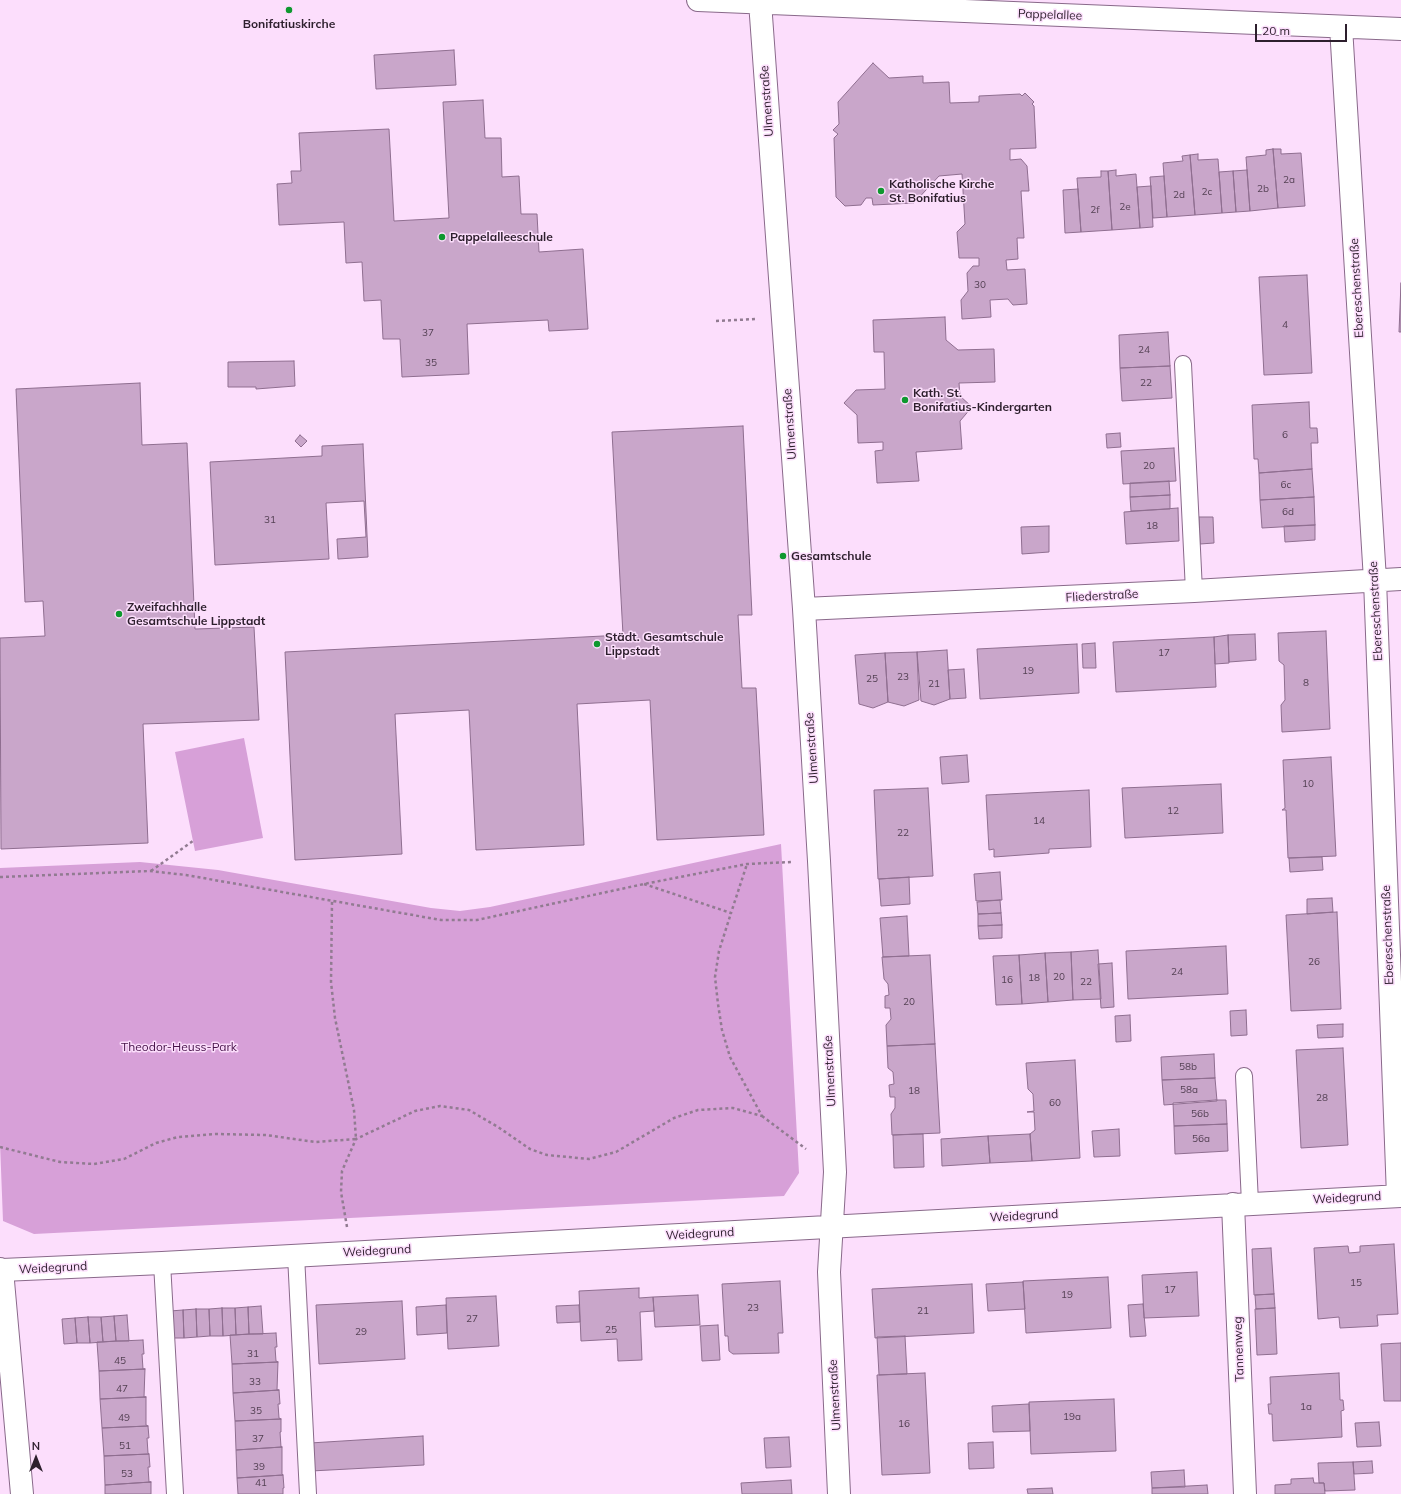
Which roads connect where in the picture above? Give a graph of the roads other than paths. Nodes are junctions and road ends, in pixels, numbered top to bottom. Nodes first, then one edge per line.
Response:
1 (698, 0) edge
2 (760, 2) junction
3 (1341, 27) junction
4 (1401, 29) edge
5 (1183, 364) dead end
6 (1401, 579) edge
7 (1375, 580) junction
8 (1194, 591) junction
9 (804, 609) junction
10 (1244, 1076) dead end
11 (1399, 1196) edge
12 (1242, 1203) junction
13 (831, 1228) junction
14 (296, 1255) junction
15 (162, 1263) junction
16 (1, 1270) edge
17 (8, 1436) edge
18 (22, 1494) edge
19 (175, 1494) edge
20 (308, 1494) edge
21 (839, 1494) edge
22 (1245, 1494) edge

1 - 2 street, Pappelallee
2 - 3 street, Pappelallee
2 - 9 street, Ulmenstraße
3 - 4 street, Pappelallee
3 - 7 street, Ebereschenstraße
5 - 8 lane
6 - 7 street, Fliederstraße
7 - 8 street, Fliederstraße
7 - 11 street, Ebereschenstraße
8 - 9 street, Fliederstraße
9 - 13 street, Ulmenstraße
10 - 12 lane
11 - 12 street, Weidegrund
12 - 13 street, Weidegrund
12 - 22 street, Tannenweg
13 - 14 street, Weidegrund
13 - 21 street, Ulmenstraße
14 - 15 street, Weidegrund
14 - 20 lane
15 - 16 street, Weidegrund
15 - 19 lane
16 - 17 street
17 - 18 street

